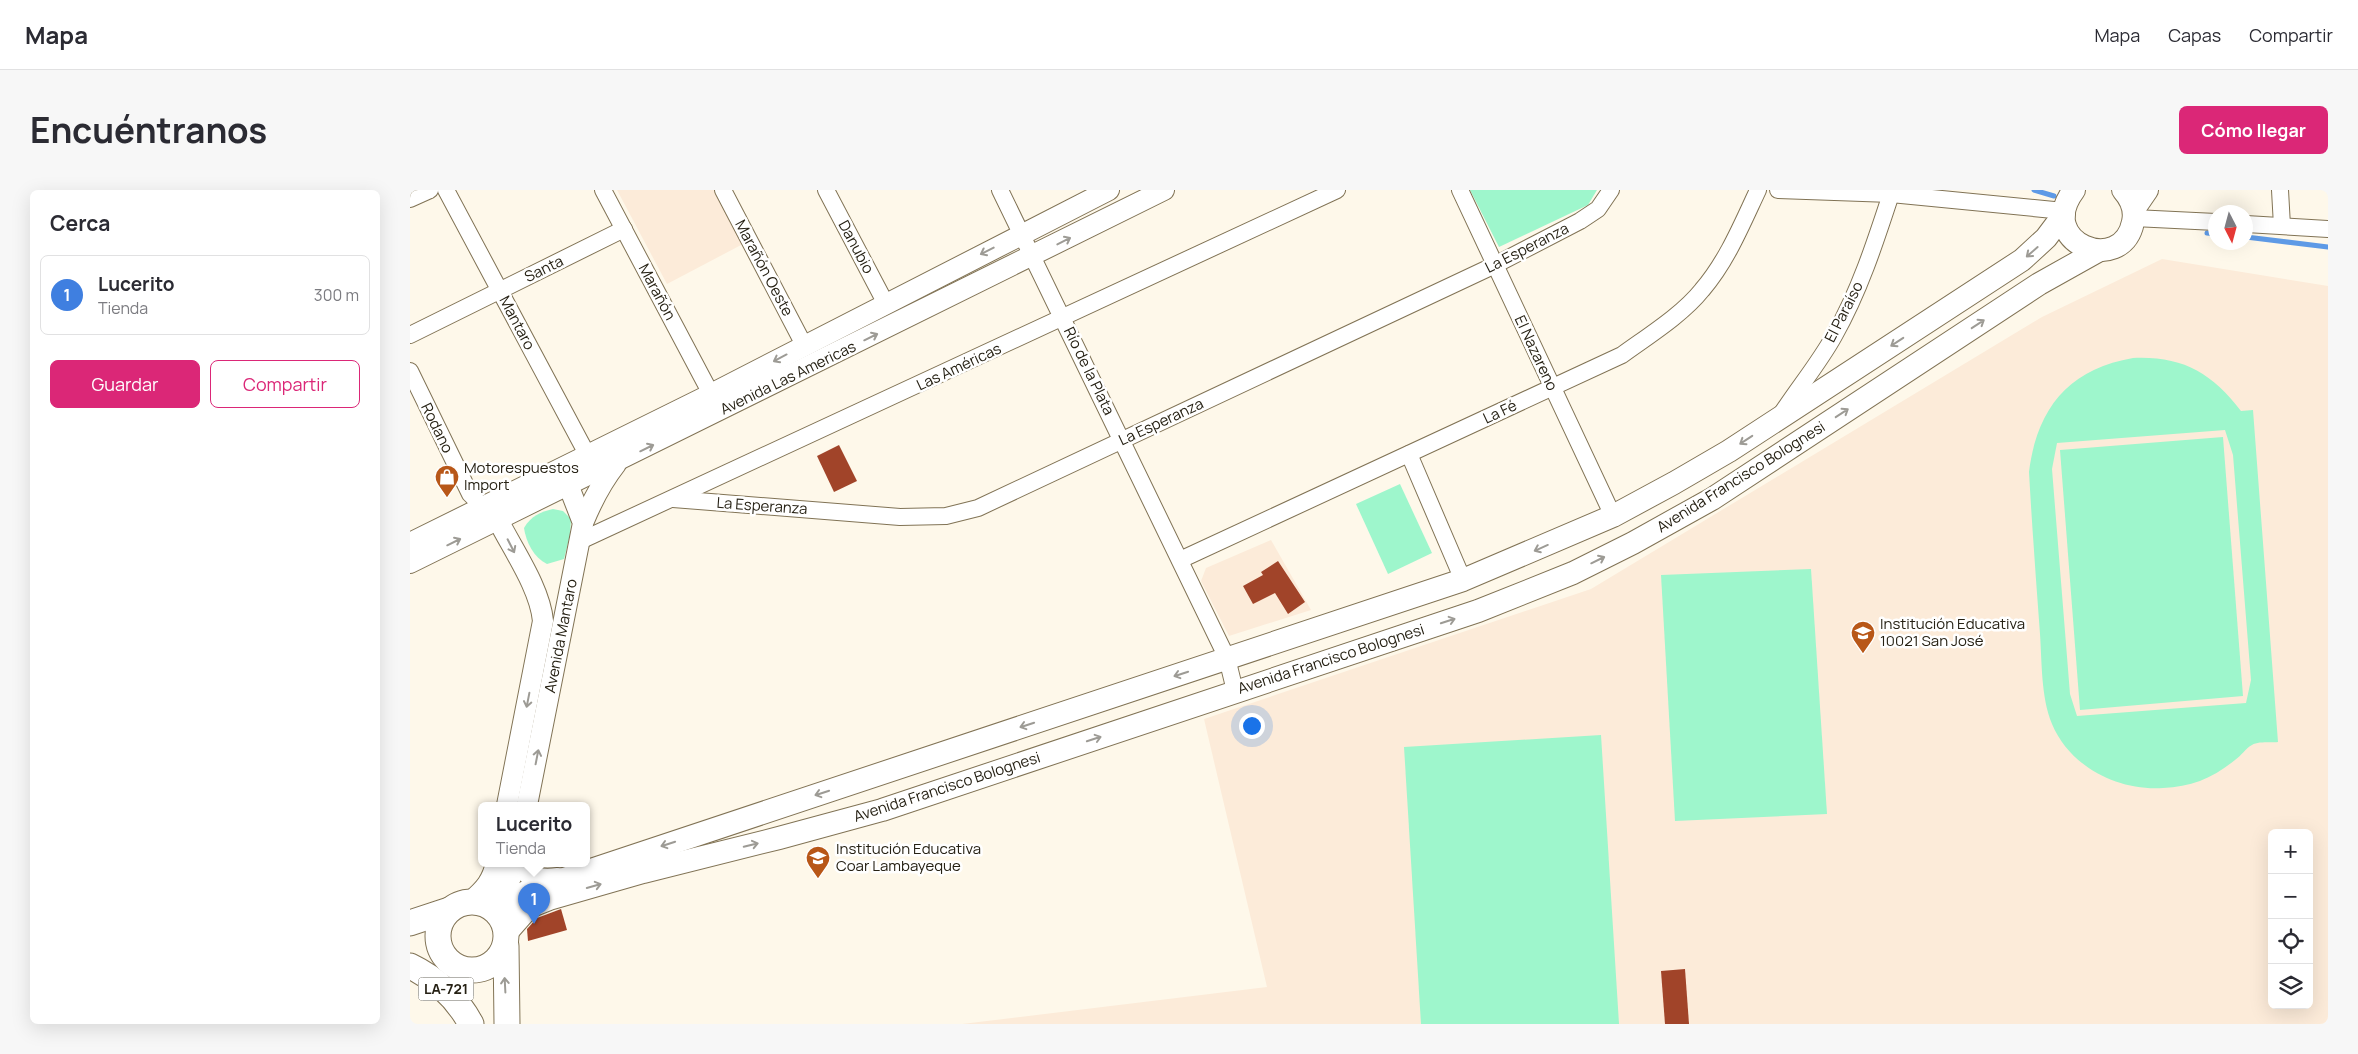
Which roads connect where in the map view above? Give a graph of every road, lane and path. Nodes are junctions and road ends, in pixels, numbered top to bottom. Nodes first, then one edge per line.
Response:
1 (430, 190) edge
2 (446, 190) edge
3 (603, 190) edge
4 (723, 190) edge
5 (826, 190) edge
6 (1000, 190) edge
7 (1109, 190) edge
8 (1164, 190) edge
9 (1337, 190) edge
10 (1460, 190) edge
11 (1611, 190) edge
12 (1758, 190) edge
13 (1778, 190) edge
14 (2074, 190) edge
15 (2147, 190) edge
16 (2280, 190) edge
17 (1891, 194) junction
18 (410, 200) edge
19 (2131, 206) edge
20 (2064, 213) junction
21 (2208, 220) edge
22 (2253, 224) edge
23 (2282, 226) junction
24 (624, 229) junction
25 (2328, 229) edge
26 (1022, 233) junction
27 (2098, 251) junction
28 (1034, 256) junction
29 (1495, 264) junction
30 (500, 291) junction
31 (886, 304) junction
32 (1063, 318) junction
33 (410, 336) edge
34 (804, 345) junction
35 (410, 371) edge
36 (1552, 387) junction
37 (711, 394) junction
38 (1777, 420) junction
39 (1122, 441) junction
40 (1409, 454) junction
41 (588, 456) junction
42 (618, 462) junction
43 (565, 477) junction
44 (673, 499) junction
45 (490, 514) junction
46 (1613, 516) junction
47 (582, 532) junction
48 (410, 543) edge
49 (1180, 560) junction
50 (410, 563) edge
51 (1463, 580) junction
52 (534, 590) junction
53 (570, 591) junction
54 (1227, 658) junction
55 (1235, 691) junction
56 (508, 802) edge
57 (528, 802) edge
58 (495, 867) edge
59 (515, 867) edge
60 (525, 867) edge
61 (569, 877) junction
62 (476, 906) junction
63 (410, 923) edge
64 (506, 939) junction
65 (410, 956) edge
66 (450, 962) junction
67 (410, 966) edge
68 (472, 1024) edge
69 (507, 1024) edge

1 - 18 street
2 - 30 street, Mantaro
3 - 24 street, Marañón
4 - 34 street, Marañón Oeste
5 - 31 street, Danubio
6 - 26 street, Río de la Plata
7 - 26 street, Avenida Las Americas
28 -> 8 street, Avenida Las Americas
9 - 32 street, Las Américas
10 - 29 street, El Nazareno
11 - 29 street, La Esperanza
12 - 36 street, La Fé
13 - 17 street
14 - 20 main road, Avenida Francisco Bolognesi
15 - 19 main road, Avenida Francisco Bolognesi
16 - 23 street
17 - 20 street
17 - 38 street, El Paraíso
19 - 21 street
19 - 27 main road, Avenida Francisco Bolognesi
20 - 27 main road
20 -> 38 main road, Avenida Francisco Bolognesi
22 - 23 street
23 - 25 street
24 - 30 street, Santa
24 - 37 street, Marañón
26 - 28 street, Río de la Plata
26 -> 31 street, Avenida Las Americas
55 -> 27 main road, Avenida Francisco Bolognesi
28 - 32 street, Río de la Plata
42 -> 28 street, Avenida Las Americas
29 - 36 street, El Nazareno
29 - 39 street, La Esperanza
30 - 33 street, Santa
30 - 41 street, Mantaro
31 - 34 street, Avenida Las Americas
32 - 39 street, Río de la Plata
32 - 44 street, Las Américas
34 -> 37 street, Avenida Las Americas
35 - 45 street, Rodano
36 - 40 street, La Fé
36 - 46 street, El Nazareno
37 - 41 street, Avenida Las Americas
38 -> 46 main road, Avenida Francisco Bolognesi
39 - 44 street, La Esperanza
39 - 49 street, Río de la Plata
40 - 49 street, La Fé
40 - 51 street
41 - 43 street, Avenida Las Americas
42 - 43 street, Avenida Las Americas
42 - 47 street, Avenida Mantaro
43 - 45 street, Avenida Las Americas
43 - 47 street
44 - 47 street, Las Américas
45 - 48 street, Avenida Las Americas
50 -> 45 street, Avenida Las Americas
45 -> 52 street, Avenida Mantaro
46 -> 51 main road, Avenida Francisco Bolognesi
47 - 53 street, Avenida Mantaro
49 - 54 street, Río de la Plata
51 - 54 main road, Avenida Francisco Bolognesi
52 - 53 street
52 -> 56 street, Avenida Mantaro
57 -> 53 street, Avenida Mantaro
54 - 55 street, Río de la Plata
54 -> 61 main road, Avenida Francisco Bolognesi
64 -> 55 main road, Avenida Francisco Bolognesi
58 - 62 street
59 - 62 street
60 - 61 main road
61 - 62 main road, Avenida Francisco Bolognesi
62 - 63 main road, Avenida Francisco Bolognesi
62 - 64 main road
62 - 66 main road, LA-721
64 - 66 main road, LA-721
69 -> 64 main road
65 - 66 main road, LA-721
66 - 68 main road, LA-721
67 - 68 main road, LA-721

